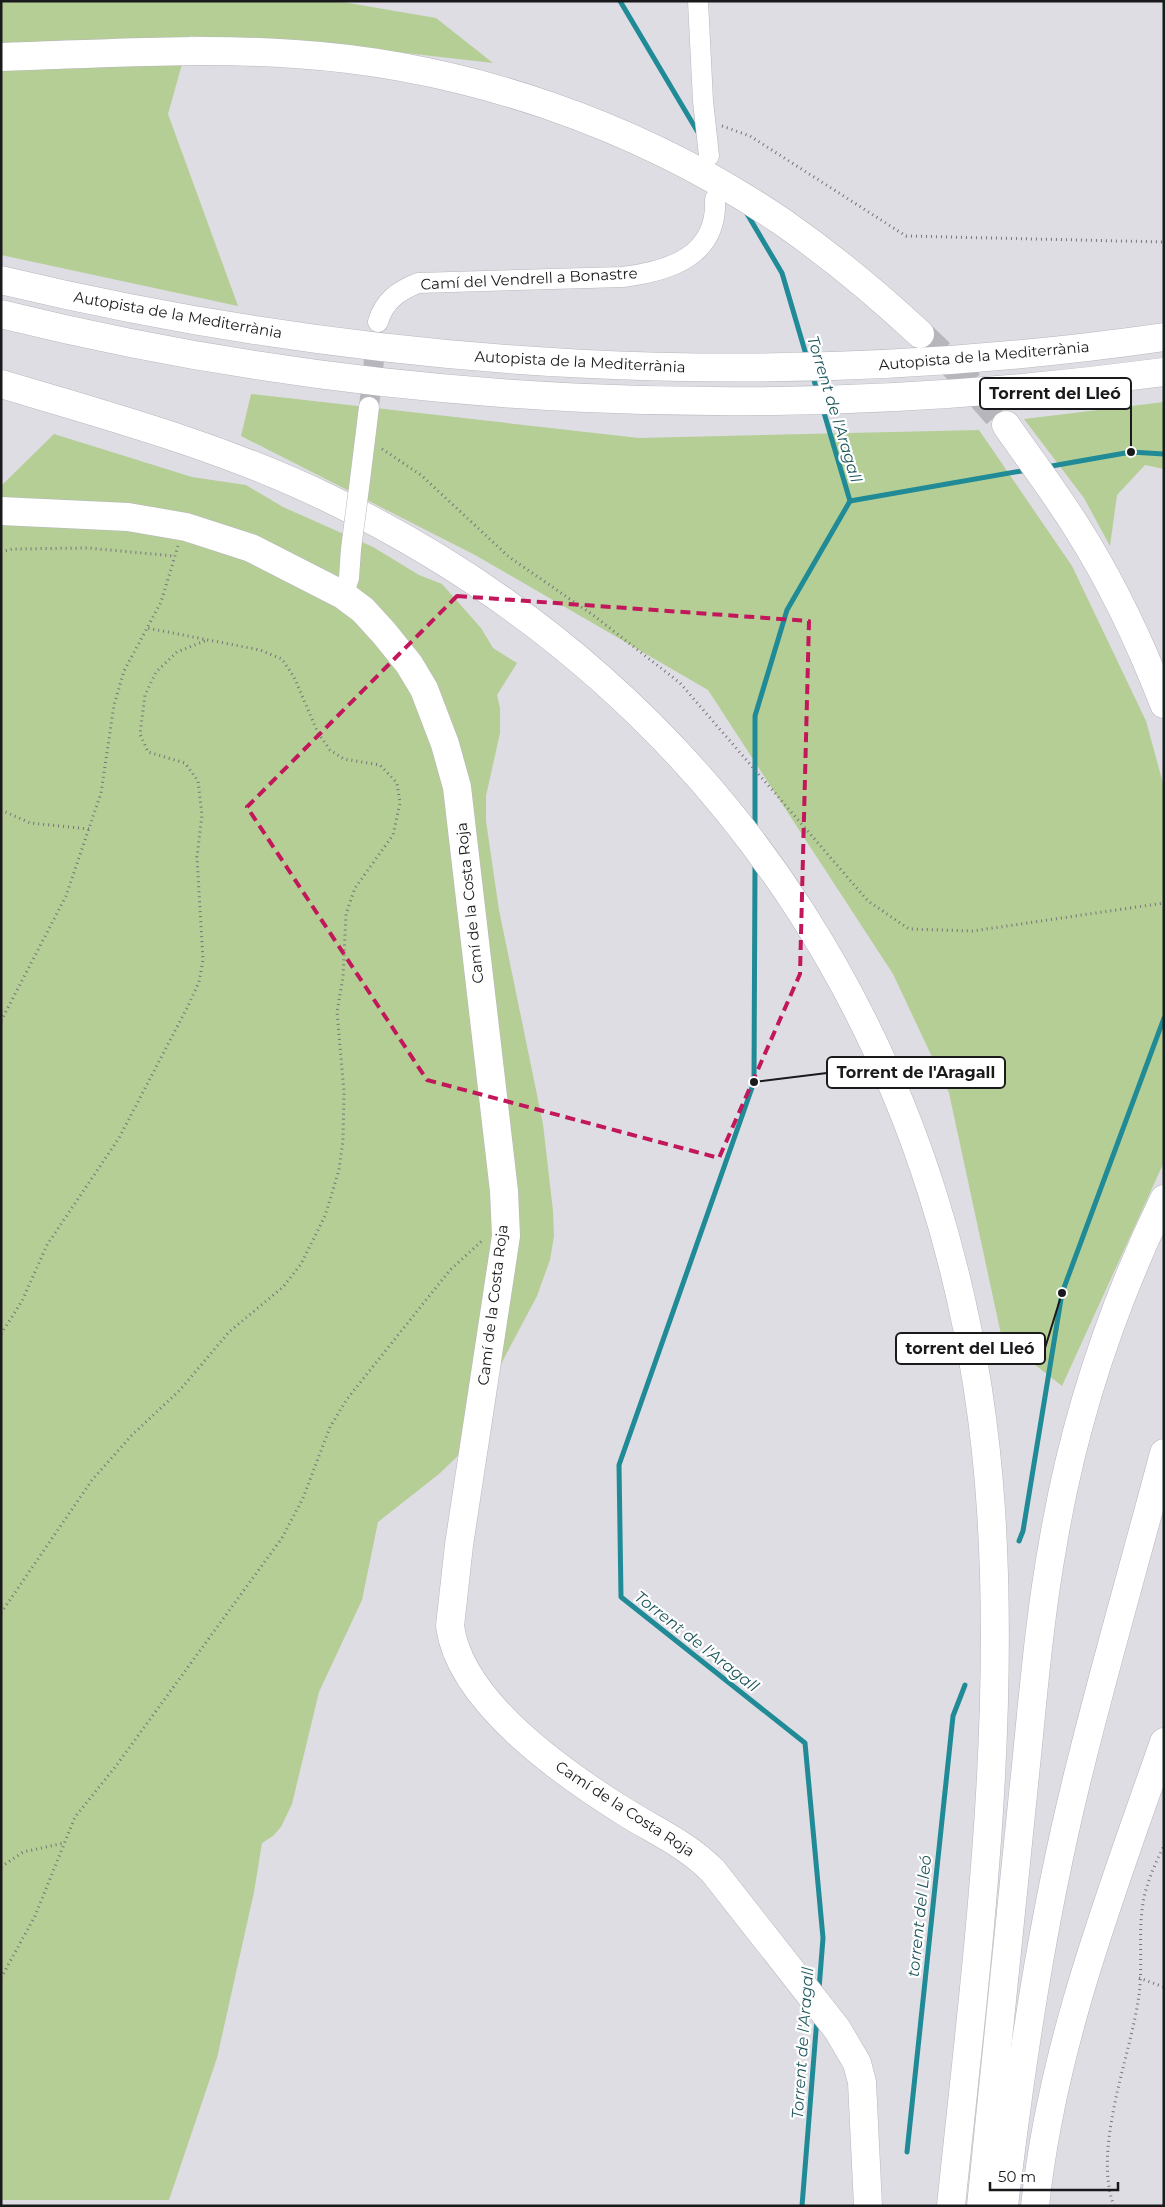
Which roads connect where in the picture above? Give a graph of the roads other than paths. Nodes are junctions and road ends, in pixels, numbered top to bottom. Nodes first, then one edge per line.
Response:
1 (698, 1) edge
2 (1, 57) edge
3 (709, 156) dead end
4 (715, 199) dead end
5 (1, 280) edge
6 (1, 314) edge
7 (378, 322) tunnel mouth
8 (920, 334) tunnel mouth
9 (1164, 337) edge
10 (1164, 372) edge
11 (1, 384) edge
12 (369, 407) tunnel mouth
13 (1006, 425) tunnel mouth
14 (1, 511) edge
15 (344, 595) junction
16 (1164, 704) edge
17 (1164, 1199) edge
18 (1164, 1453) edge
19 (1164, 1742) edge
20 (868, 2206) edge
21 (952, 2206) edge
22 (981, 2206) edge
23 (1004, 2206) edge
24 (1035, 2206) edge

1 - 3 street
2 - 8 main road
4 - 7 street, Camí del Vendrell a Bonastre
5 - 9 main road, Autopista de la Mediterrània
6 - 10 main road
11 - 21 main road
12 - 15 street, bridge
13 - 16 main road
14 - 15 main road, Camí de la Costa Roja
15 - 20 main road, Camí de la Costa Roja
17 - 22 main road
18 - 23 main road
19 - 24 main road

